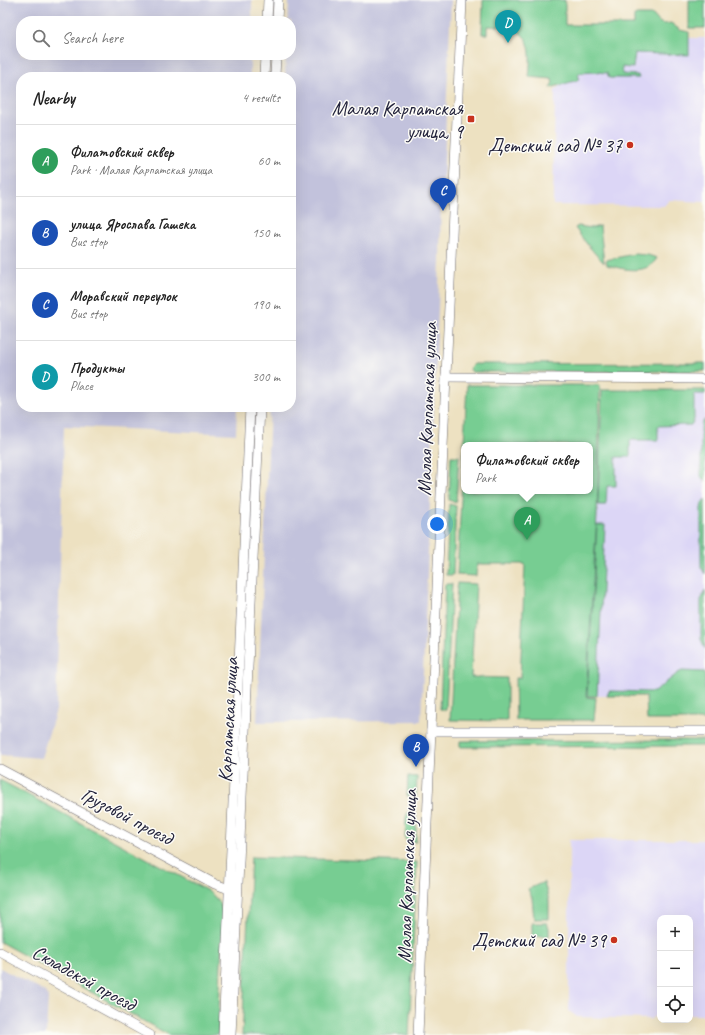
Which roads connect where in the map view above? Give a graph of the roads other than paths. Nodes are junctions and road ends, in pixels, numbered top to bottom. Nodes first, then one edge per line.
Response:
1 (268, 0) edge
2 (278, 0) edge
3 (462, 0) edge
4 (267, 16) edge
5 (277, 16) edge
6 (265, 60) edge
7 (276, 60) edge
8 (264, 72) edge
9 (275, 72) edge
10 (446, 377) junction
11 (705, 378) edge
12 (250, 412) edge
13 (260, 412) edge
14 (431, 731) junction
15 (705, 731) edge
16 (0, 769) edge
17 (233, 890) junction
18 (0, 952) edge
19 (150, 1035) edge
20 (222, 1035) edge
21 (231, 1035) edge
22 (418, 1035) edge

1 - 4 street
2 - 5 street
3 - 10 street, Малая Карпатская улица
6 - 8 street
7 - 9 street
10 - 11 street
10 - 14 street, Малая Карпатская улица
12 - 17 street, Карпатская улица
13 - 17 street, Карпатская улица
14 - 15 street
14 - 22 street, Малая Карпатская улица
16 - 17 street, Грузовой проезд
17 - 20 street, Карпатская улица
17 - 21 street, Карпатская улица
18 - 19 street, Складской проезд

